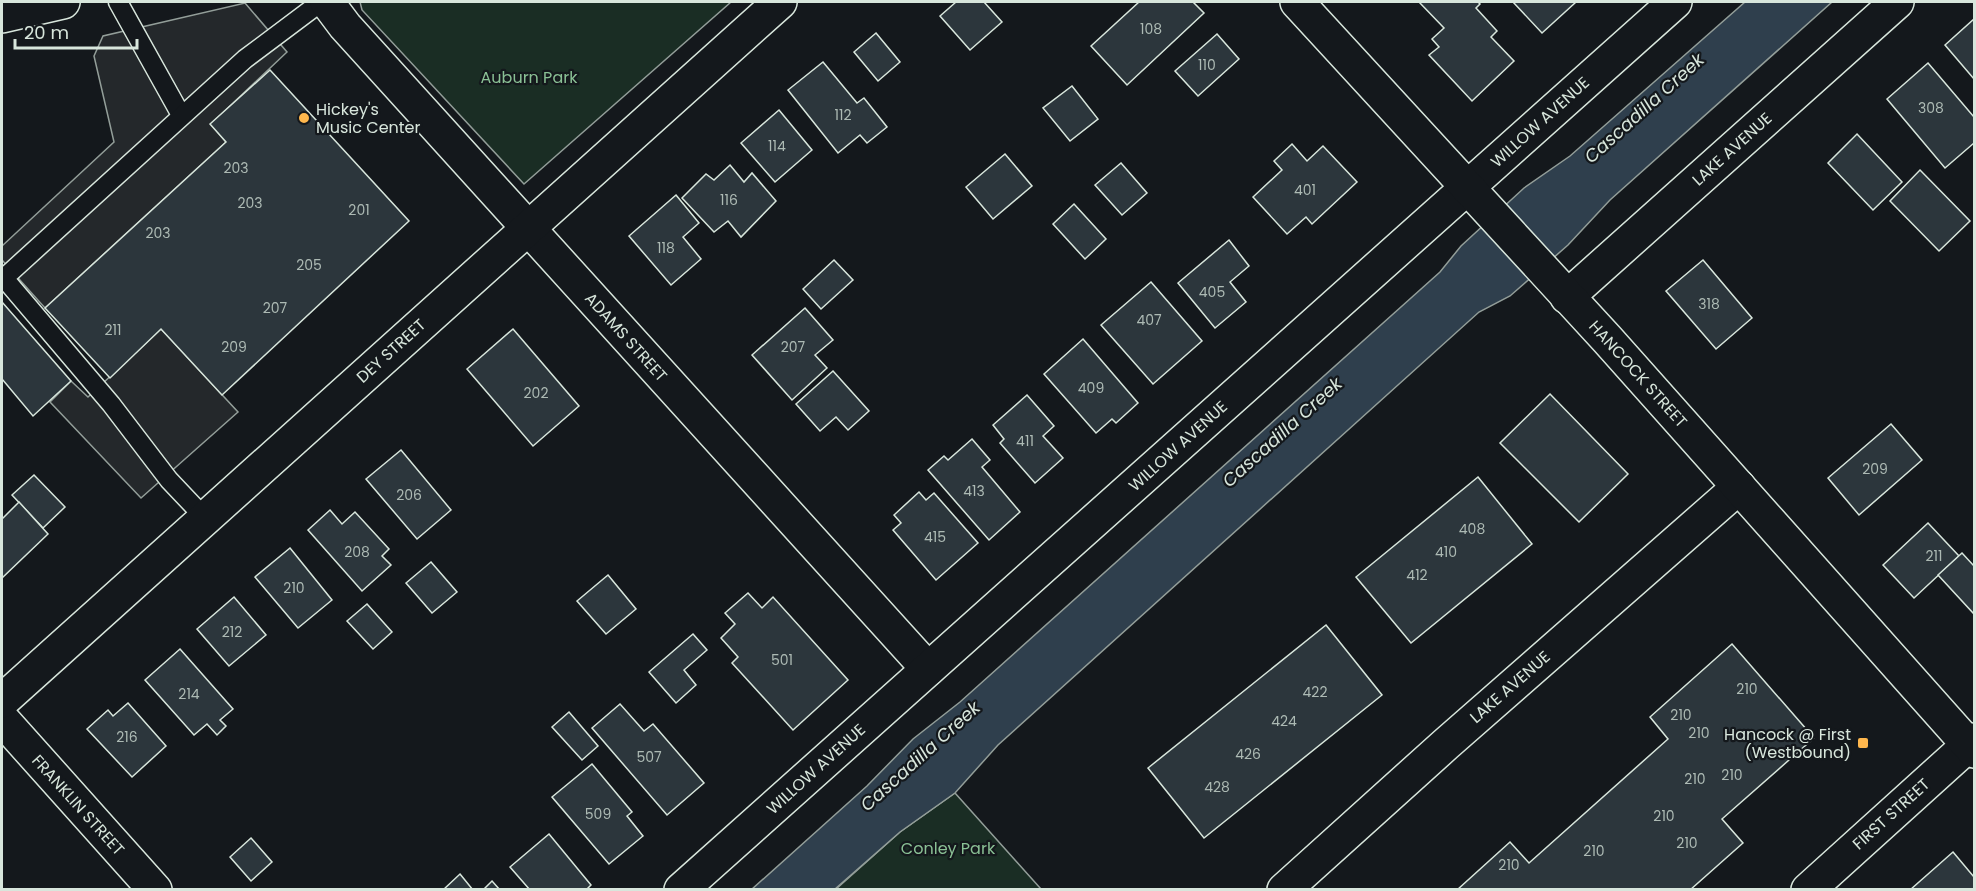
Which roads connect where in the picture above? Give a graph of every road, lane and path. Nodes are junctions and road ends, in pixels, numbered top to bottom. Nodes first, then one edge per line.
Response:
1 (63, 2) edge
2 (118, 2) edge
3 (321, 2) edge
4 (327, 2) edge
5 (780, 2) edge
6 (1297, 2) edge
7 (1675, 2) edge
8 (1897, 2) edge
9 (2, 16) edge
10 (181, 115) junction
11 (1467, 187) junction
12 (528, 228) junction
13 (1559, 288) junction
14 (1739, 487) junction
15 (206, 518) junction
16 (928, 669) junction
17 (2, 701) edge
18 (2, 720) edge
19 (1973, 745) edge
20 (155, 890) edge
21 (681, 890) edge
22 (1284, 890) edge
23 (1808, 890) edge

1 - 9 street
2 - 10 lane
3 - 10 lane
4 - 12 street, ADAMS STREET
5 - 12 street, DEY STREET
6 - 11 street, HANCOCK STREET
7 - 11 street, WILLOW AVENUE
8 - 13 street, LAKE AVENUE
10 - 15 lane
11 - 13 street, HANCOCK STREET
11 - 16 street, WILLOW AVENUE
12 - 15 street, DEY STREET
12 - 16 street, ADAMS STREET
13 - 14 street, HANCOCK STREET
14 - 19 street, HANCOCK STREET
14 - 22 street, LAKE AVENUE
15 - 17 street, DEY STREET
16 - 21 street, WILLOW AVENUE
18 - 20 street, FRANKLIN STREET
19 - 23 street, FIRST STREET

